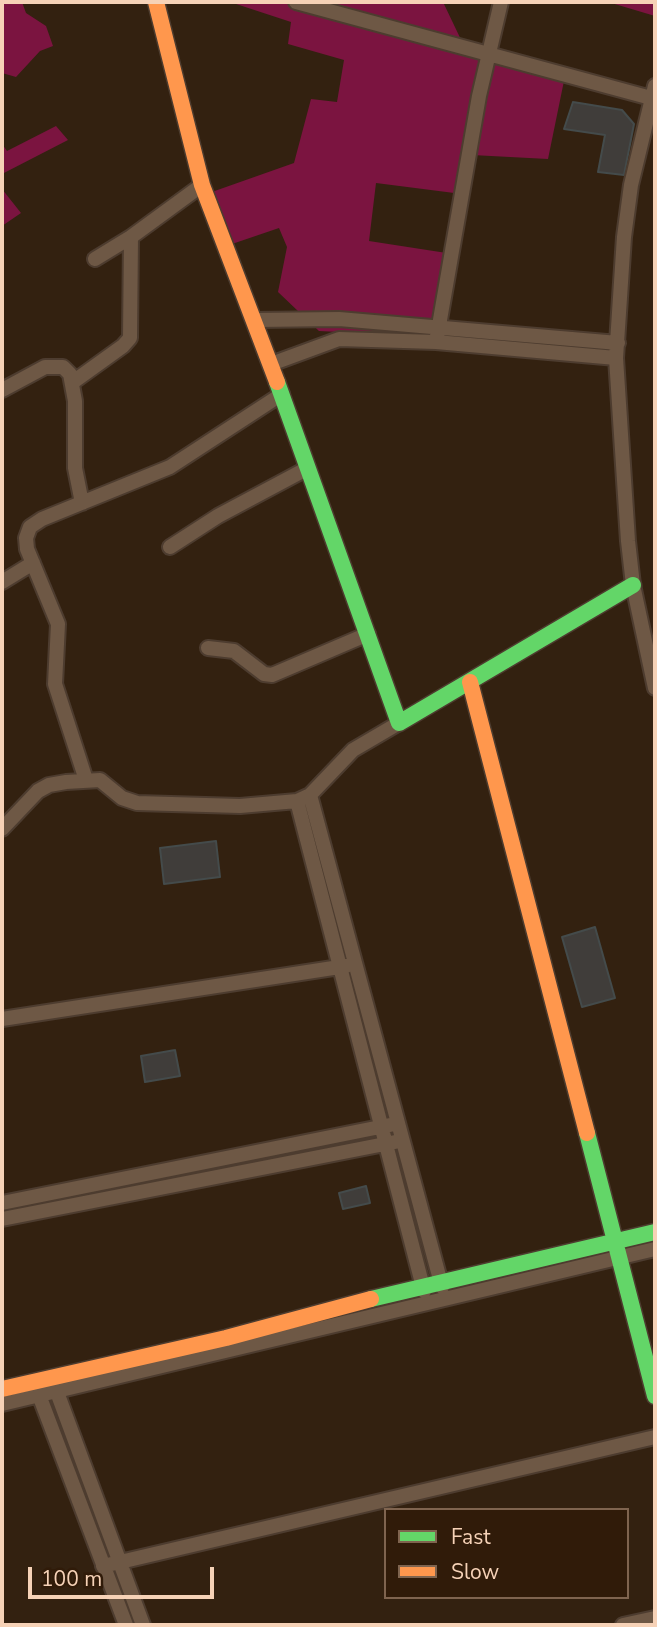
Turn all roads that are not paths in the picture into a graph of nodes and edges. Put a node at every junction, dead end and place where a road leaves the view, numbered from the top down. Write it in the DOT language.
graph roads {
  1 [pos="156,2"];
  2 [pos="296,2"];
  3 [pos="501,2"];
  4 [pos="488,54"];
  5 [pos="653,92"];
  6 [pos="202,185"];
  7 [pos="131,237"];
  8 [pos="96,259"];
  9 [pos="255,320"];
  10 [pos="437,335"];
  11 [pos="617,350"];
  12 [pos="271,364"];
  13 [pos="73,382"];
  14 [pos="2,390"];
  15 [pos="282,394"];
  16 [pos="308,468"];
  17 [pos="82,503"];
  18 [pos="170,547"];
  19 [pos="33,563"];
  20 [pos="2,582"];
  21 [pos="633,585"];
  22 [pos="368,634"];
  23 [pos="208,648"];
  24 [pos="470,682"];
  25 [pos="655,688"];
  26 [pos="399,723"];
  27 [pos="86,780"];
  28 [pos="303,798"];
  29 [pos="2,829"];
  30 [pos="355,964"];
  31 [pos="339,967"];
  32 [pos="2,1019"];
  33 [pos="398,1123"];
  34 [pos="383,1127"];
  35 [pos="403,1140"];
  36 [pos="387,1144"];
  37 [pos="2,1203"];
  38 [pos="2,1219"];
  39 [pos="655,1232"];
  40 [pos="615,1241"];
  41 [pos="655,1249"];
  42 [pos="621,1257"];
  43 [pos="441,1281"];
  44 [pos="423,1285"];
  45 [pos="445,1298"];
  46 [pos="426,1303"];
  47 [pos="54,1385"];
  48 [pos="2,1389"];
  49 [pos="37,1389"];
  50 [pos="655,1396"];
  51 [pos="2,1404"];
  52 [pos="655,1437"];
  53 [pos="119,1562"];
  54 [pos="103,1566"];
  55 [pos="655,1618"];
  56 [pos="126,1625"];
  57 [pos="143,1625"];
  58 [pos="623,1625"];
  1 -- 6 [label="street"];
  2 -- 4 [label="street"];
  3 -- 4 [label="street"];
  4 -- 5 [label="street"];
  4 -- 10 [label="street"];
  5 -- 11 [label="street"];
  6 -- 7 [label="street"];
  6 -- 9 [label="street"];
  7 -- 8 [label="street"];
  7 -- 13 [label="street"];
  9 -- 10 [label="street"];
  9 -- 12 [label="street"];
  10 -- 11 [label="street"];
  10 -- 12 [label="street"];
  11 -- 21 [label="street"];
  12 -- 15 [label="street"];
  13 -- 14 [label="street"];
  13 -- 17 [label="street"];
  15 -- 16 [label="street"];
  15 -- 17 [label="street"];
  16 -- 18 [label="street"];
  16 -- 22 [label="street"];
  17 -- 19 [label="street"];
  19 -- 20 [label="street"];
  19 -- 27 [label="street"];
  21 -- 24 [label="street"];
  21 -- 25 [label="street"];
  22 -- 23 [label="street"];
  22 -- 26 [label="street"];
  24 -- 26 [label="street"];
  24 -- 40 [label="street"];
  26 -- 28 [label="street"];
  27 -- 28 [label="street"];
  27 -- 29 [label="street"];
  28 -- 30 [label="street"];
  28 -- 31 [label="street"];
  30 -- 31 [label="street"];
  30 -- 33 [label="street"];
  31 -- 32 [label="street"];
  31 -- 34 [label="street"];
  33 -- 34 [label="street"];
  33 -- 35 [label="street"];
  34 -- 36 [label="street"];
  34 -- 37 [label="street"];
  35 -- 36 [label="street"];
  35 -- 43 [label="street"];
  36 -- 38 [label="street"];
  36 -- 44 [label="street"];
  39 -- 40 [label="street"];
  40 -- 42 [label="street"];
  40 -- 43 [label="street"];
  41 -- 42 [label="street"];
  42 -- 45 [label="street"];
  42 -- 50 [label="street"];
  43 -- 44 [label="street"];
  43 -- 45 [label="street"];
  44 -- 46 [label="street"];
  44 -- 47 [label="street"];
  45 -- 46 [label="street"];
  46 -- 47 [label="street"];
  47 -- 49 [label="street"];
  47 -- 53 [label="street"];
  48 -- 49 [label="street"];
  49 -- 51 [label="street"];
  49 -- 54 [label="street"];
  52 -- 53 [label="street"];
  53 -- 54 [label="street"];
  53 -- 57 [label="street"];
  54 -- 56 [label="street"];
  55 -- 58 [label="street"];
}
